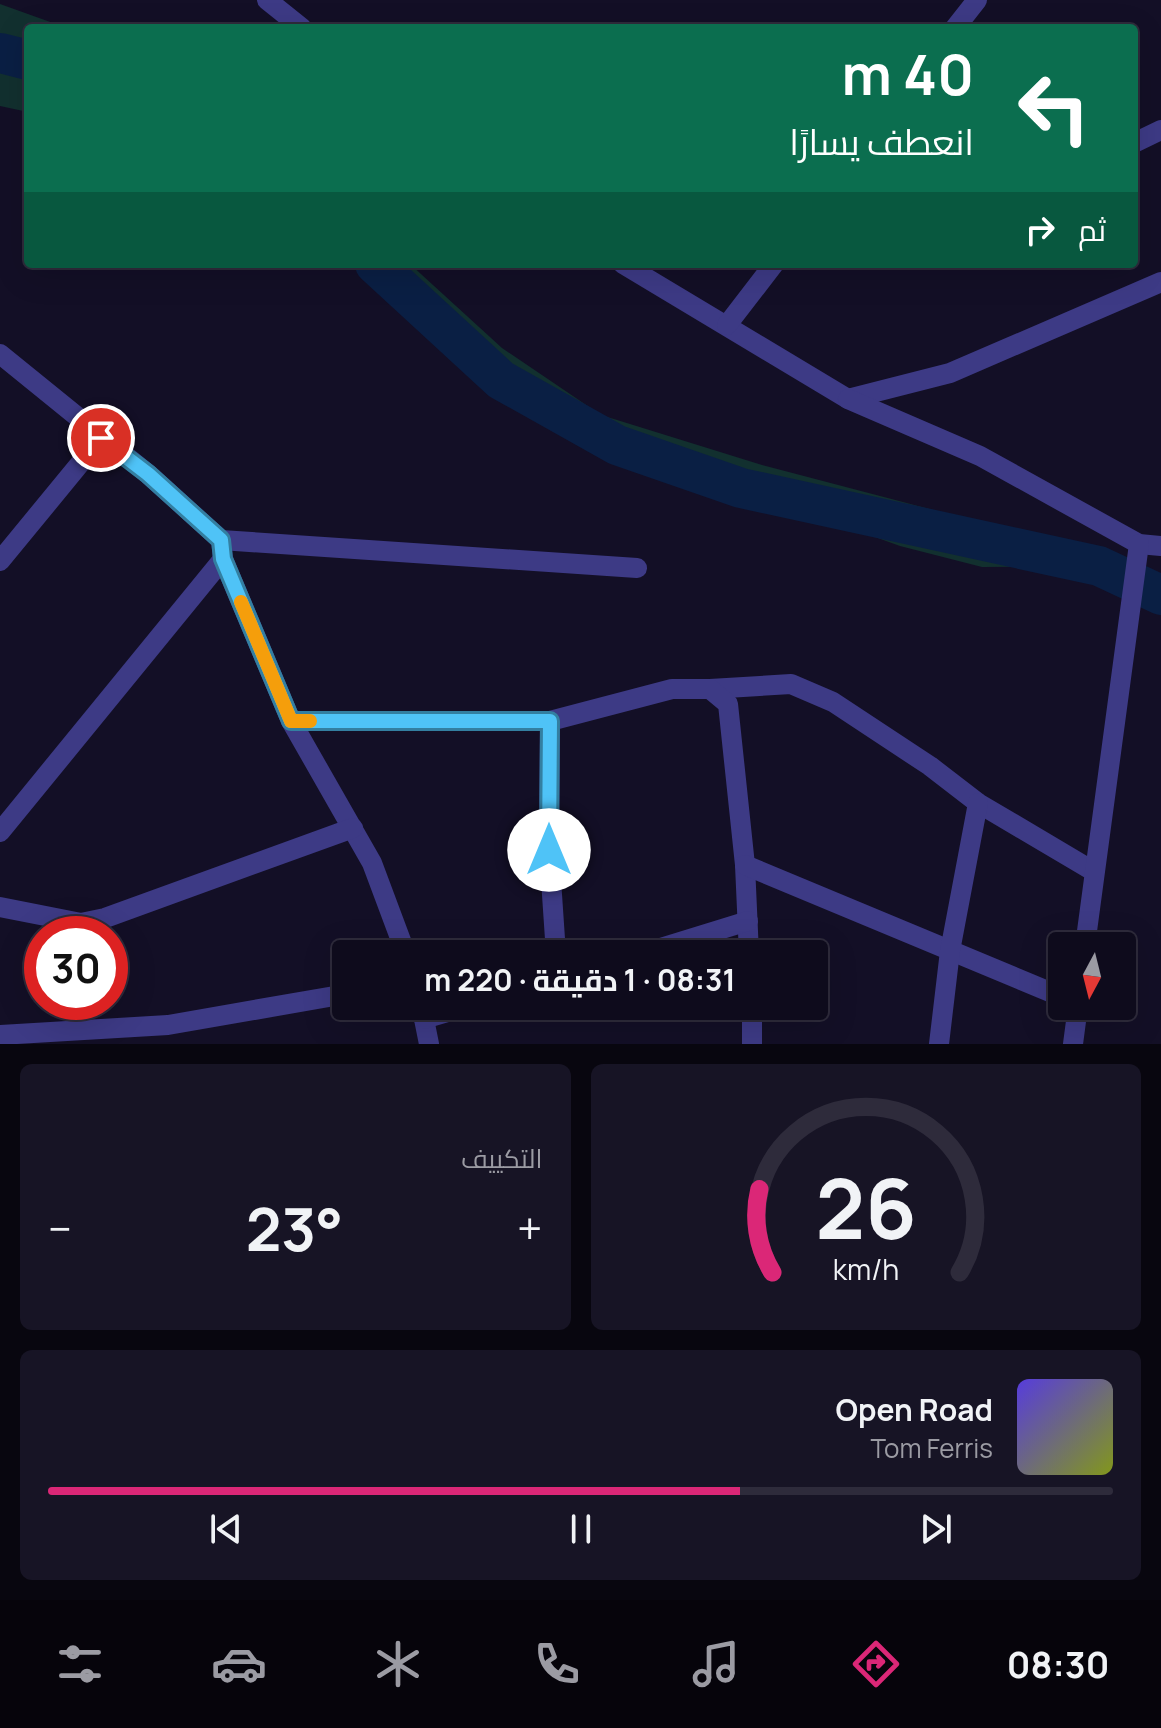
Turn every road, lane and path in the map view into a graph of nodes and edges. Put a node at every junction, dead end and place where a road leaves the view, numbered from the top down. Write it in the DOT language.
graph roads {
  1 [pos="267,0"];
  2 [pos="977,0"];
  3 [pos="297,24"];
  4 [pos="958,24"];
  5 [pos="1161,130"];
  6 [pos="1138,141"];
  7 [pos="629,268"];
  8 [pos="771,268"];
  9 [pos="1161,282"];
  10 [pos="727,325"];
  11 [pos="0,354"];
  12 [pos="848,399"];
  13 [pos="101,438"];
  14 [pos="1139,544"];
  15 [pos="1161,546"];
  16 [pos="222,550"];
  17 [pos="0,561"];
  18 [pos="637,568"];
  19 [pos="710,689"];
  20 [pos="291,721"];
  21 [pos="550,721"];
  22 [pos="978,803"];
  23 [pos="353,828"];
  24 [pos="0,832"];
  25 [pos="745,865"];
  26 [pos="1093,871"];
  27 [pos="0,907"];
  28 [pos="748,921"];
  29 [pos="1086,932"];
  30 [pos="401,940"];
  31 [pos="555,940"];
  32 [pos="686,940"];
  33 [pos="749,940"];
  34 [pos="950,951"];
  35 [pos="1048,991"];
  36 [pos="332,996"];
  37 [pos="424,1020"];
  38 [pos="752,1020"];
  39 [pos="1076,1020"];
  40 [pos="0,1035"];
  41 [pos="429,1044"];
  42 [pos="752,1044"];
  43 [pos="939,1044"];
  44 [pos="1073,1044"];
  1 -- 3 [label="street"];
  2 -- 4 [label="street"];
  5 -- 6 [label="street"];
  7 -- 10 [label="street"];
  8 -- 10 [label="street"];
  9 -- 12 [label="street"];
  10 -- 12 [label="street"];
  11 -- 13 [label="street"];
  12 -- 14 [label="street"];
  13 -- 16 [label="street"];
  13 -- 17 [label="street"];
  14 -- 15 [label="street"];
  14 -- 26 [label="street"];
  16 -- 18 [label="street"];
  16 -- 20 [label="street"];
  16 -- 24 [label="street"];
  19 -- 21 [label="street"];
  19 -- 22 [label="street"];
  19 -- 25 [label="street"];
  20 -- 21 [label="street"];
  20 -- 23 [label="street"];
  21 -- 31 [label="street"];
  22 -- 26 [label="street"];
  22 -- 34 [label="street"];
  23 -- 27 [label="street"];
  23 -- 30 [label="street"];
  25 -- 28 [label="street"];
  25 -- 34 [label="street"];
  26 -- 29 [label="street"];
  28 -- 32 [label="street"];
  28 -- 33 [label="street"];
  34 -- 35 [label="street"];
  34 -- 43 [label="street"];
  36 -- 40 [label="street"];
  37 -- 41 [label="street"];
  38 -- 42 [label="street"];
  39 -- 44 [label="street"];
}
